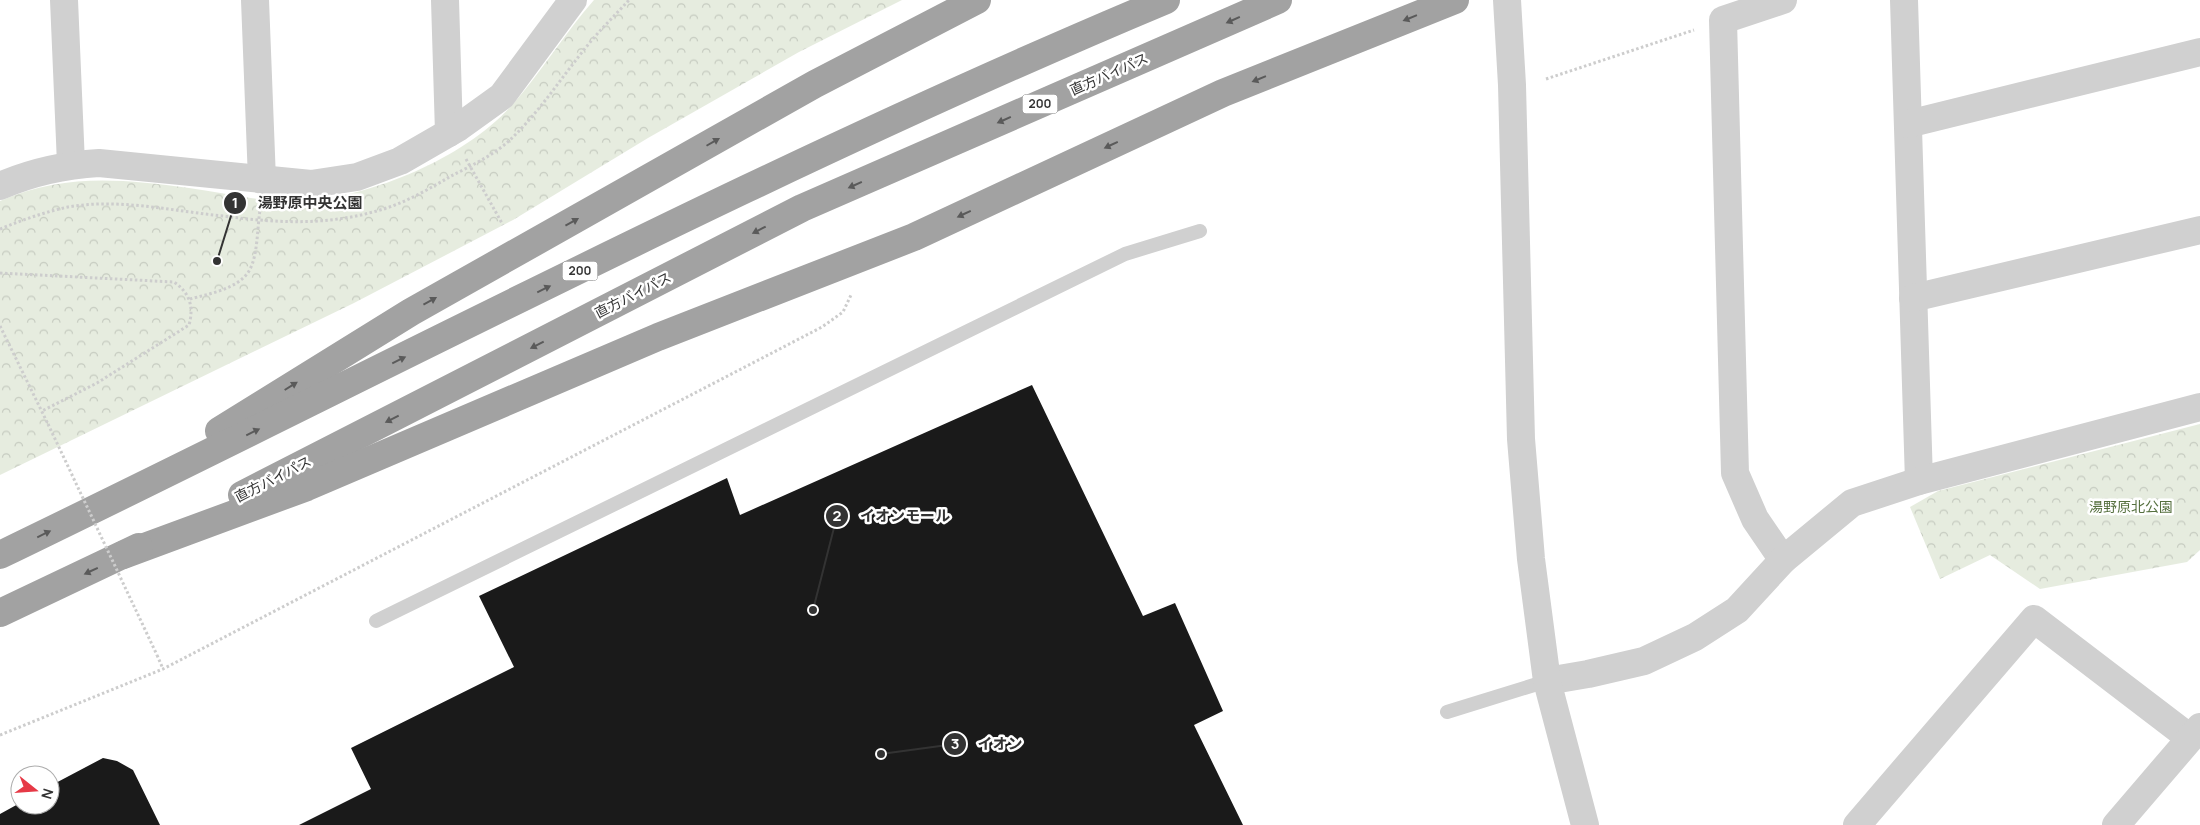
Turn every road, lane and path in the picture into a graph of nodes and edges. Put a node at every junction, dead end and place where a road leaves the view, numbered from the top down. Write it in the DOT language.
graph roads {
  1 [pos="64,0"];
  2 [pos="255,0"];
  3 [pos="445,0"];
  4 [pos="573,0"];
  5 [pos="977,0"];
  6 [pos="1166,0"];
  7 [pos="1278,0"];
  8 [pos="1455,0"];
  9 [pos="1508,0"];
  10 [pos="1783,0"];
  11 [pos="1904,0"];
  12 [pos="1723,20"];
  13 [pos="2200,52"];
  14 [pos="1546,79"];
  15 [pos="1908,124"];
  16 [pos="449,133"];
  17 [pos="71,164"];
  18 [pos="262,180"];
  19 [pos="0,186"];
  20 [pos="2200,230"];
  21 [pos="1200,231"];
  22 [pos="507,232"];
  23 [pos="0,274"];
  24 [pos="852,292"];
  25 [pos="1913,298"];
  26 [pos="190,299"];
  27 [pos="0,326"];
  28 [pos="2200,407"];
  29 [pos="42,411"];
  30 [pos="1919,481"];
  31 [pos="86,514"];
  32 [pos="0,555"];
  33 [pos="123,556"];
  34 [pos="1782,560"];
  35 [pos="0,613"];
  36 [pos="376,621"];
  37 [pos="163,669"];
  38 [pos="1547,680"];
  39 [pos="1447,712"];
  40 [pos="2195,733"];
  41 [pos="0,735"];
  42 [pos="1585,825"];
  43 [pos="1857,825"];
  44 [pos="2116,825"];
  1 -- 17 [label="street"];
  2 -- 18 [label="street"];
  3 -- 16 [label="street"];
  4 -- 16 [label="street"];
  31 -- 5 [label="highway, one-way"];
  31 -- 6 [label="highway, 200, one-way"];
  7 -- 33 [label="highway, 直方バイパス / 200, one-way"];
  8 -- 33 [label="highway, one-way"];
  9 -- 38 [label="street"];
  10 -- 12 [label="street"];
  11 -- 15 [label="street"];
  12 -- 14 [label="path"];
  12 -- 34 [label="street"];
  13 -- 15 [label="street"];
  15 -- 25 [label="street"];
  16 -- 18 [label="street"];
  16 -- 22 [label="path"];
  17 -- 18 [label="street"];
  17 -- 19 [label="street"];
  18 -- 26 [label="path"];
  20 -- 25 [label="street"];
  21 -- 36 [label="lane"];
  23 -- 26 [label="path"];
  24 -- 37 [label="path"];
  25 -- 30 [label="street"];
  26 -- 29 [label="path"];
  27 -- 29 [label="path"];
  28 -- 30 [label="street"];
  29 -- 37 [label="path, bridge"];
  30 -- 34 [label="street"];
  32 -- 31 [label="highway, 200, one-way"];
  33 -- 35 [label="highway, 直方バイパス / 200, one-way"];
  34 -- 38 [label="street"];
  37 -- 41 [label="path"];
  38 -- 39 [label="lane"];
  38 -- 42 [label="street"];
  40 -- 43 [label="street"];
  40 -- 44 [label="street"];
}
